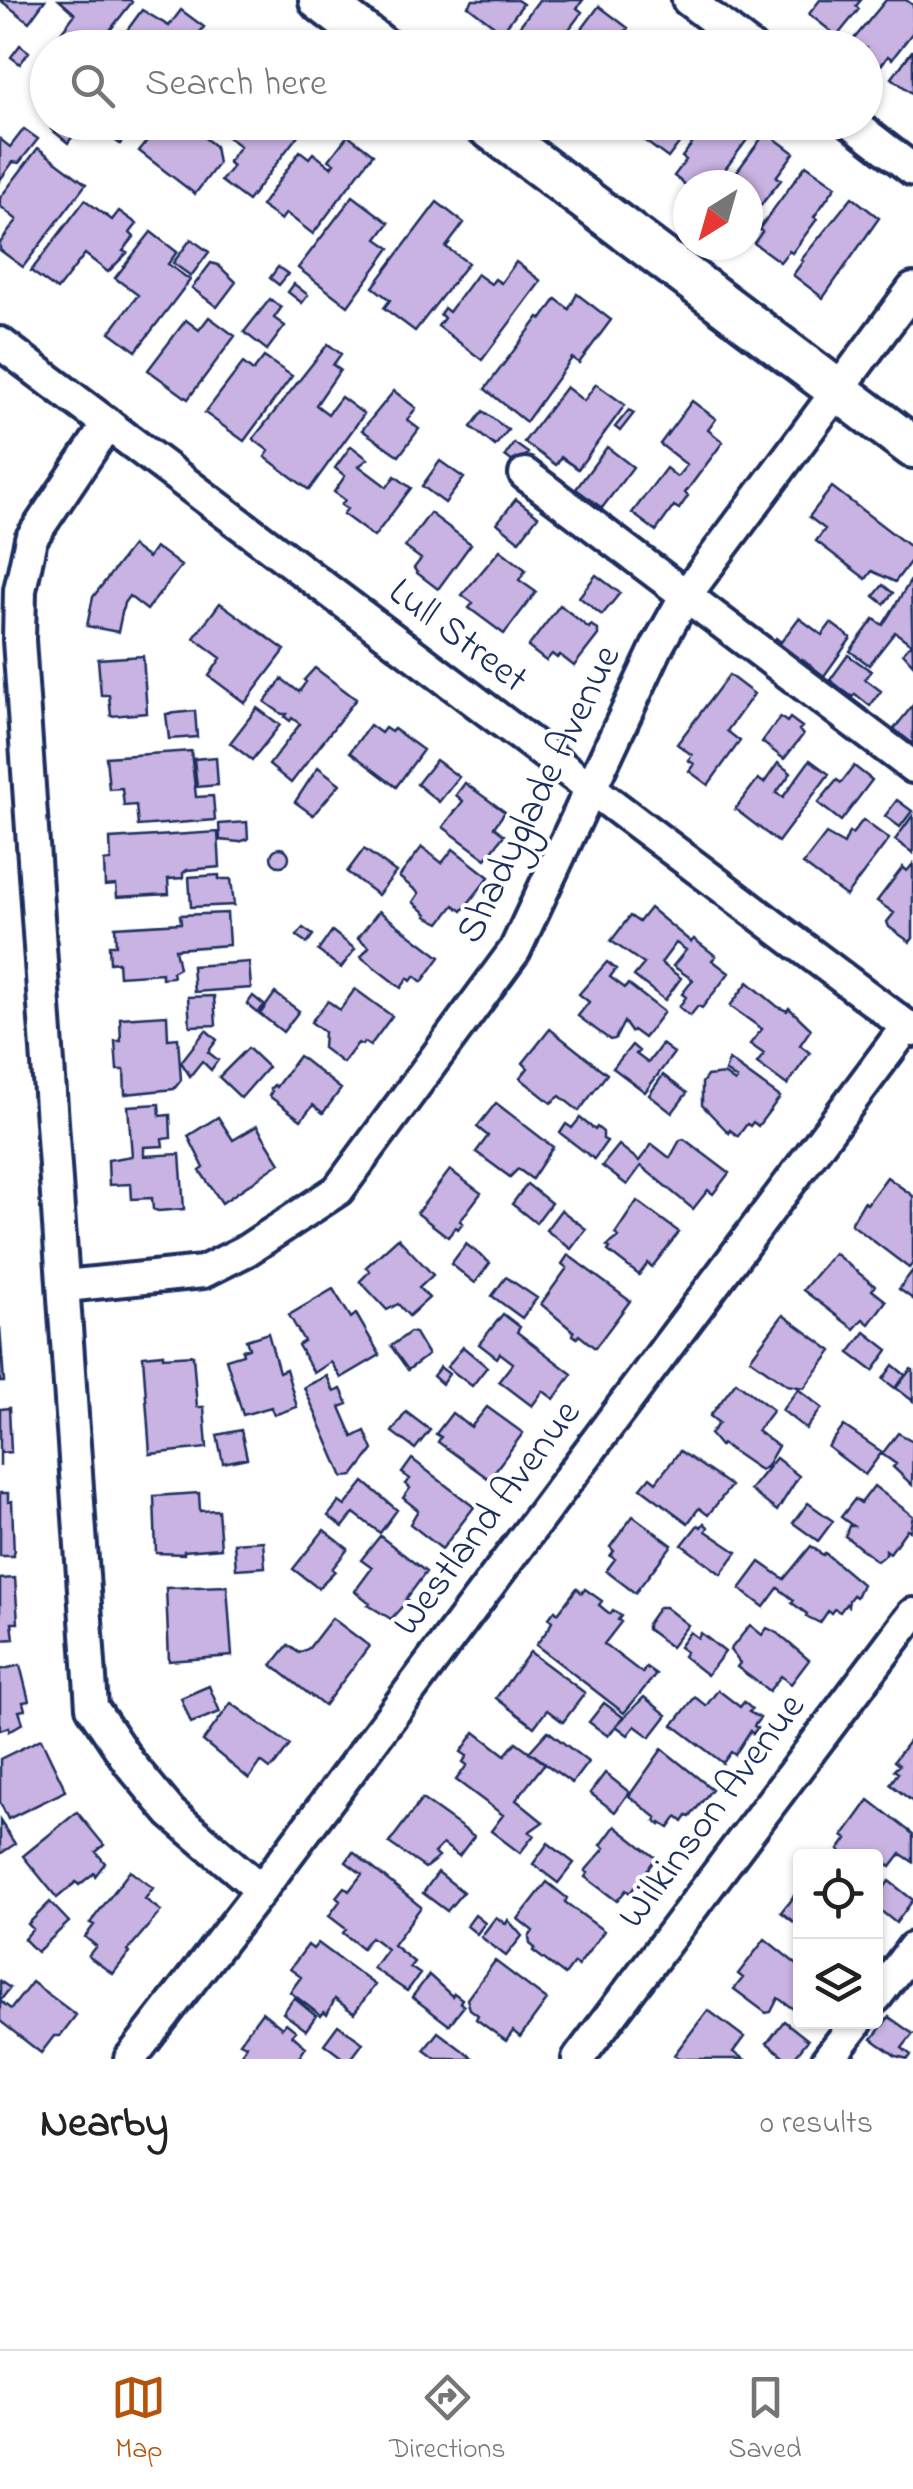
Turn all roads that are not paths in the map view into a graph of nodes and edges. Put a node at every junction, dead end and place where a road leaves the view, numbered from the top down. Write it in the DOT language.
graph roads {
  1 [pos="320,0"];
  2 [pos="688,0"];
  3 [pos="359,30"];
  4 [pos="727,30"];
  5 [pos="506,140"];
  6 [pos="874,140"];
  7 [pos="913,170"];
  8 [pos="913,289"];
  9 [pos="0,343"];
  10 [pos="838,391"];
  11 [pos="108,424"];
  12 [pos="913,448"];
  13 [pos="526,474"];
  14 [pos="686,595"];
  15 [pos="913,768"];
  16 [pos="591,788"];
  17 [pos="910,1028"];
  18 [pos="64,1286"];
  19 [pos="913,1614"];
  20 [pos="261,1890"];
  21 [pos="913,1948"];
  22 [pos="883,1989"];
  23 [pos="852,2029"];
  24 [pos="130,2059"];
  25 [pos="578,2059"];
  26 [pos="828,2059"];
  1 -- 3 [label="main road"];
  2 -- 4 [label="street"];
  5 -- 10 [label="main road"];
  6 -- 7 [label="street"];
  8 -- 10 [label="street, Shadyglade Avenue"];
  9 -- 11 [label="street, Lull Street"];
  10 -- 12 [label="main road"];
  10 -- 14 [label="street, Shadyglade Avenue"];
  11 -- 16 [label="street, Lull Street"];
  11 -- 18 [label="street"];
  13 -- 14 [label="street"];
  14 -- 15 [label="street"];
  14 -- 16 [label="street, Shadyglade Avenue"];
  16 -- 17 [label="street, Lull Street"];
  16 -- 18 [label="street, Shadyglade Avenue"];
  17 -- 20 [label="street, Westland Avenue"];
  18 -- 20 [label="street"];
  19 -- 25 [label="street, Wilkinson Avenue"];
  20 -- 24 [label="street, Westland Avenue"];
  21 -- 22 [label="street"];
  23 -- 26 [label="street"];
}
